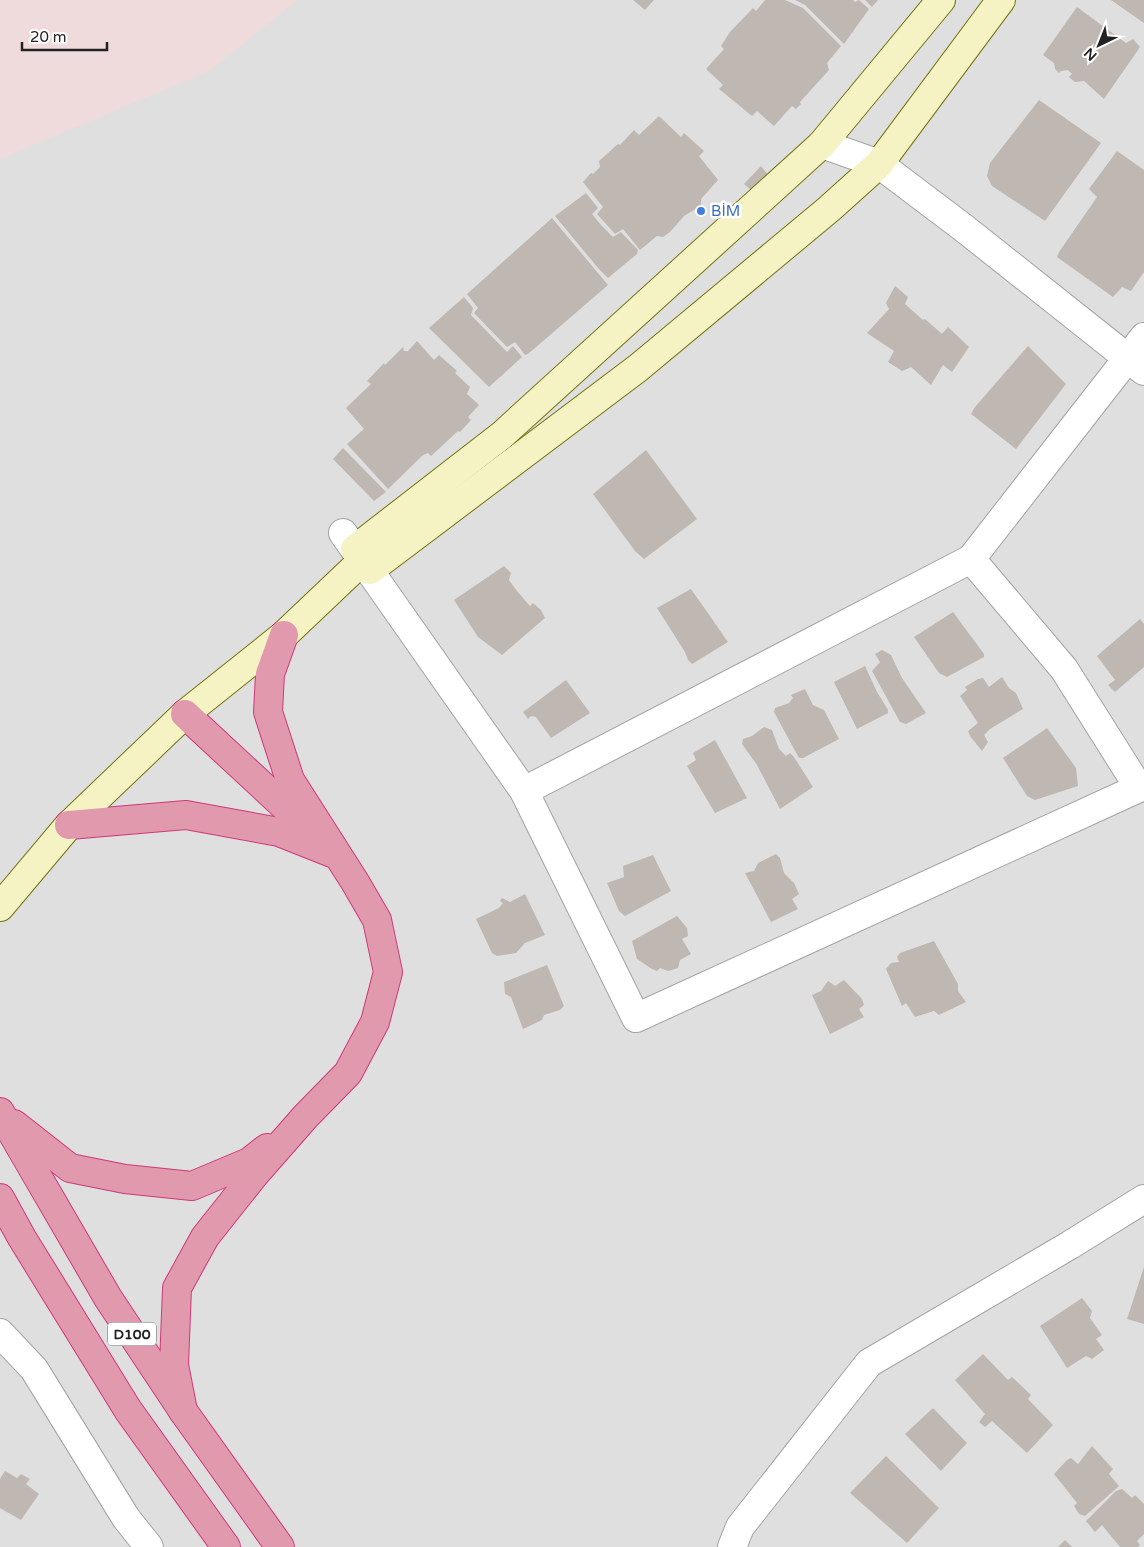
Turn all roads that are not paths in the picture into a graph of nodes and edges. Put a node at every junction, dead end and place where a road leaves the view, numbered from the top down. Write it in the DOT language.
graph roads {
  1 [pos="941,0"];
  2 [pos="1000,0"];
  3 [pos="822,144"];
  4 [pos="879,164"];
  5 [pos="1139,356"];
  6 [pos="358,553"];
  7 [pos="970,559"];
  8 [pos="284,635"];
  9 [pos="185,714"];
  10 [pos="524,791"];
  11 [pos="69,825"];
  12 [pos="337,854"];
  13 [pos="0,907"];
  14 [pos="1,1114"];
  15 [pos="305,1117"];
  16 [pos="0,1198"];
  17 [pos="1144,1199"];
  18 [pos="0,1333"];
  19 [pos="183,1412"];
  20 [pos="149,1547"];
  21 [pos="226,1547"];
  22 [pos="280,1547"];
  23 [pos="732,1547"];
  1 -- 3 [label="street"];
  2 -- 4 [label="street"];
  3 -- 4 [label="street"];
  3 -- 6 [label="street"];
  4 -- 5 [label="street"];
  4 -- 6 [label="street"];
  5 -- 7 [label="street"];
  6 -- 8 [label="street"];
  6 -- 10 [label="street"];
  7 -- 10 [label="street"];
  7 -- 10 [label="street"];
  8 -- 9 [label="street"];
  8 -- 12 [label="highway"];
  9 -- 11 [label="street"];
  9 -- 12 [label="highway"];
  11 -- 12 [label="highway"];
  11 -- 13 [label="street"];
  12 -- 15 [label="highway"];
  14 -- 15 [label="highway"];
  14 -- 19 [label="highway, D100"];
  15 -- 19 [label="highway"];
  16 -- 21 [label="highway, D100"];
  17 -- 23 [label="street"];
  18 -- 20 [label="street"];
  19 -- 22 [label="highway, D100"];
}
